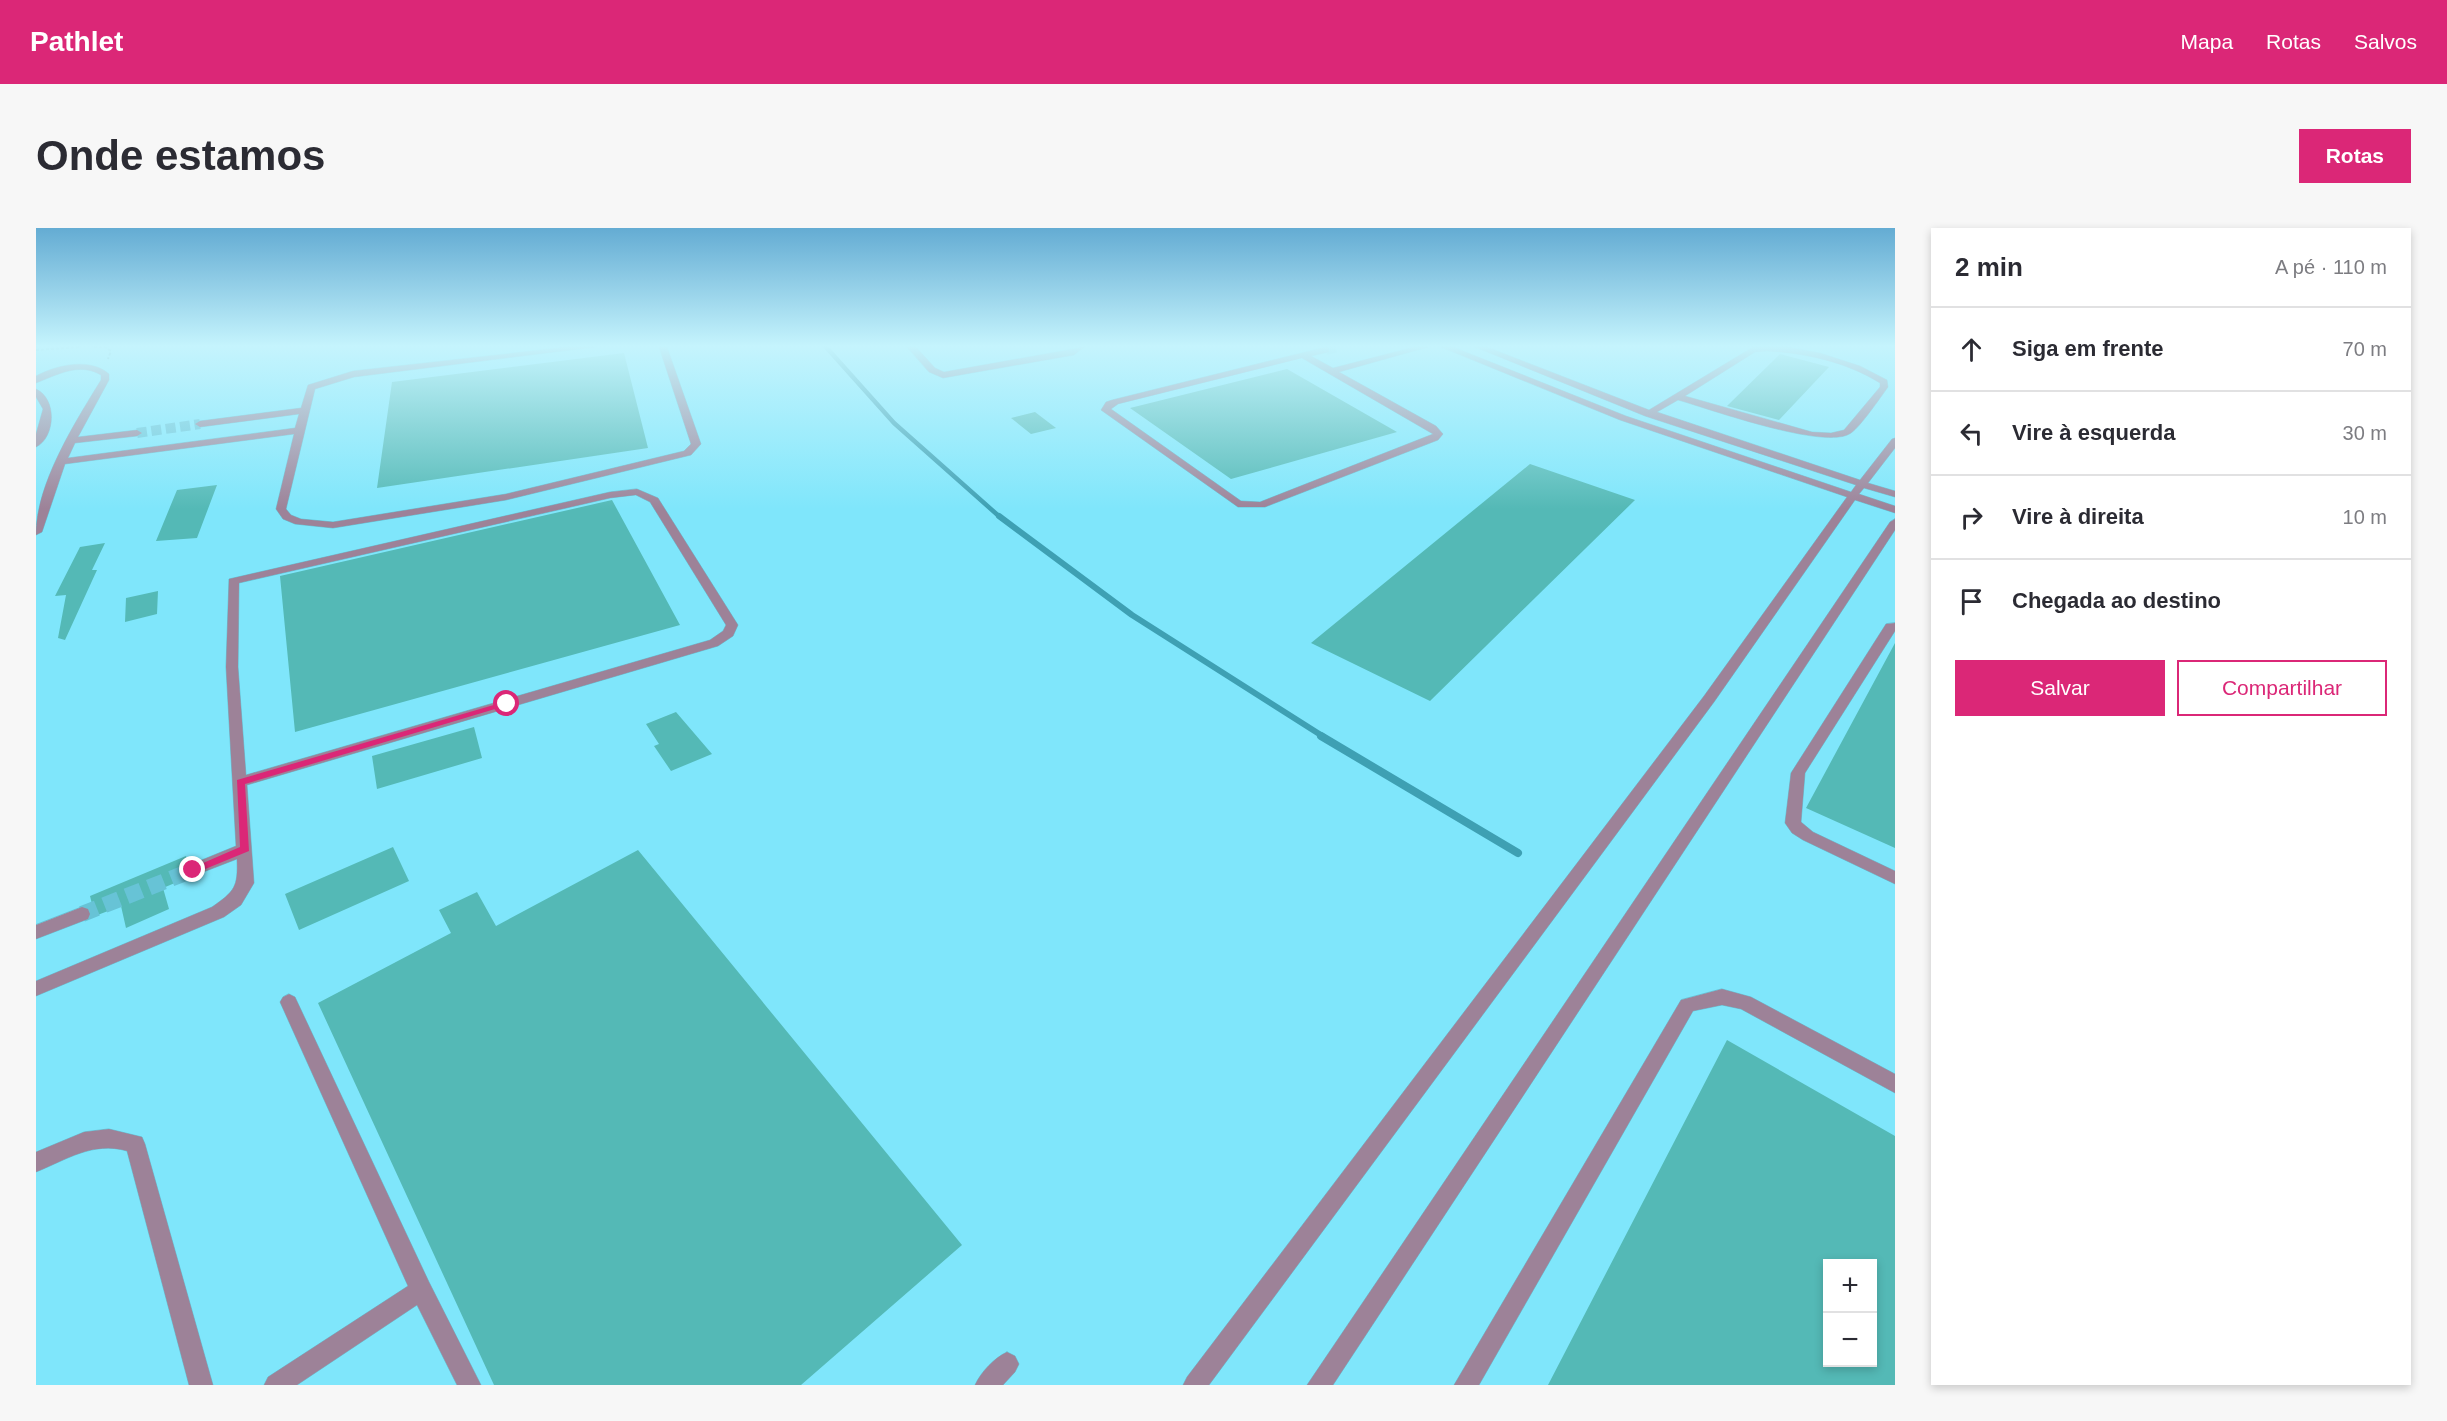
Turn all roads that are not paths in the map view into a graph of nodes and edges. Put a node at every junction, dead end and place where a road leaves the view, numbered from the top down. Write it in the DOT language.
graph roads {
  1 [pos="44,401"];
  2 [pos="94,401"];
  3 [pos="307,401"];
  4 [pos="681,401"];
  5 [pos="1119,401"];
  6 [pos="1385,401"];
  7 [pos="1580,401"];
  8 [pos="1615,401"];
  9 [pos="1668,401"];
  10 [pos="1693,401"];
  11 [pos="1872,401"];
  12 [pos="305,410"];
  13 [pos="1648,414"];
  14 [pos="200,424"];
  15 [pos="40,429"];
  16 [pos="300,430"];
  17 [pos="137,432"];
  18 [pos="70,441"];
  19 [pos="1895,441"];
  20 [pos="36,444"];
  21 [pos="60,462"];
  22 [pos="1857,490"];
  23 [pos="1895,494"];
  24 [pos="1895,510"];
  25 [pos="1895,522"];
  26 [pos="36,532"];
  27 [pos="1895,627"];
  28 [pos="240,782"];
  29 [pos="245,849"];
  30 [pos="193,870"];
  31 [pos="1895,878"];
  32 [pos="82,914"];
  33 [pos="36,932"];
  34 [pos="36,989"];
  35 [pos="289,1002"];
  36 [pos="1895,1084"];
  37 [pos="36,1162"];
  38 [pos="422,1290"];
  39 [pos="1007,1364"];
  40 [pos="201,1385"];
  41 [pos="276,1385"];
  42 [pos="469,1385"];
  43 [pos="987,1385"];
  44 [pos="1195,1385"];
  45 [pos="1319,1385"];
  46 [pos="1466,1385"];
  1 -- 15 [label="lane"];
  2 -- 18 [label="lane"];
  3 -- 12 [label="lane"];
  4 -- 16 [label="lane"];
  5 -- 6 [label="lane"];
  7 -- 22 [label="lane"];
  8 -- 13 [label="lane"];
  9 -- 13 [label="lane"];
  10 -- 11 [label="lane"];
  12 -- 14 [label="lane"];
  12 -- 16 [label="lane"];
  13 -- 22 [label="lane"];
  15 -- 20 [label="lane"];
  16 -- 21 [label="lane"];
  17 -- 18 [label="lane"];
  18 -- 21 [label="lane"];
  19 -- 22 [label="lane"];
  21 -- 26 [label="lane"];
  22 -- 23 [label="lane"];
  22 -- 24 [label="lane"];
  22 -- 44 [label="lane"];
  25 -- 45 [label="lane"];
  27 -- 31 [label="lane"];
  28 -- 28 [label="lane"];
  28 -- 29 [label="lane"];
  29 -- 30 [label="lane"];
  29 -- 34 [label="lane"];
  32 -- 33 [label="lane"];
  35 -- 38 [label="lane"];
  36 -- 46 [label="lane"];
  37 -- 40 [label="lane"];
  38 -- 41 [label="lane"];
  38 -- 42 [label="lane"];
  39 -- 43 [label="lane"];
}
